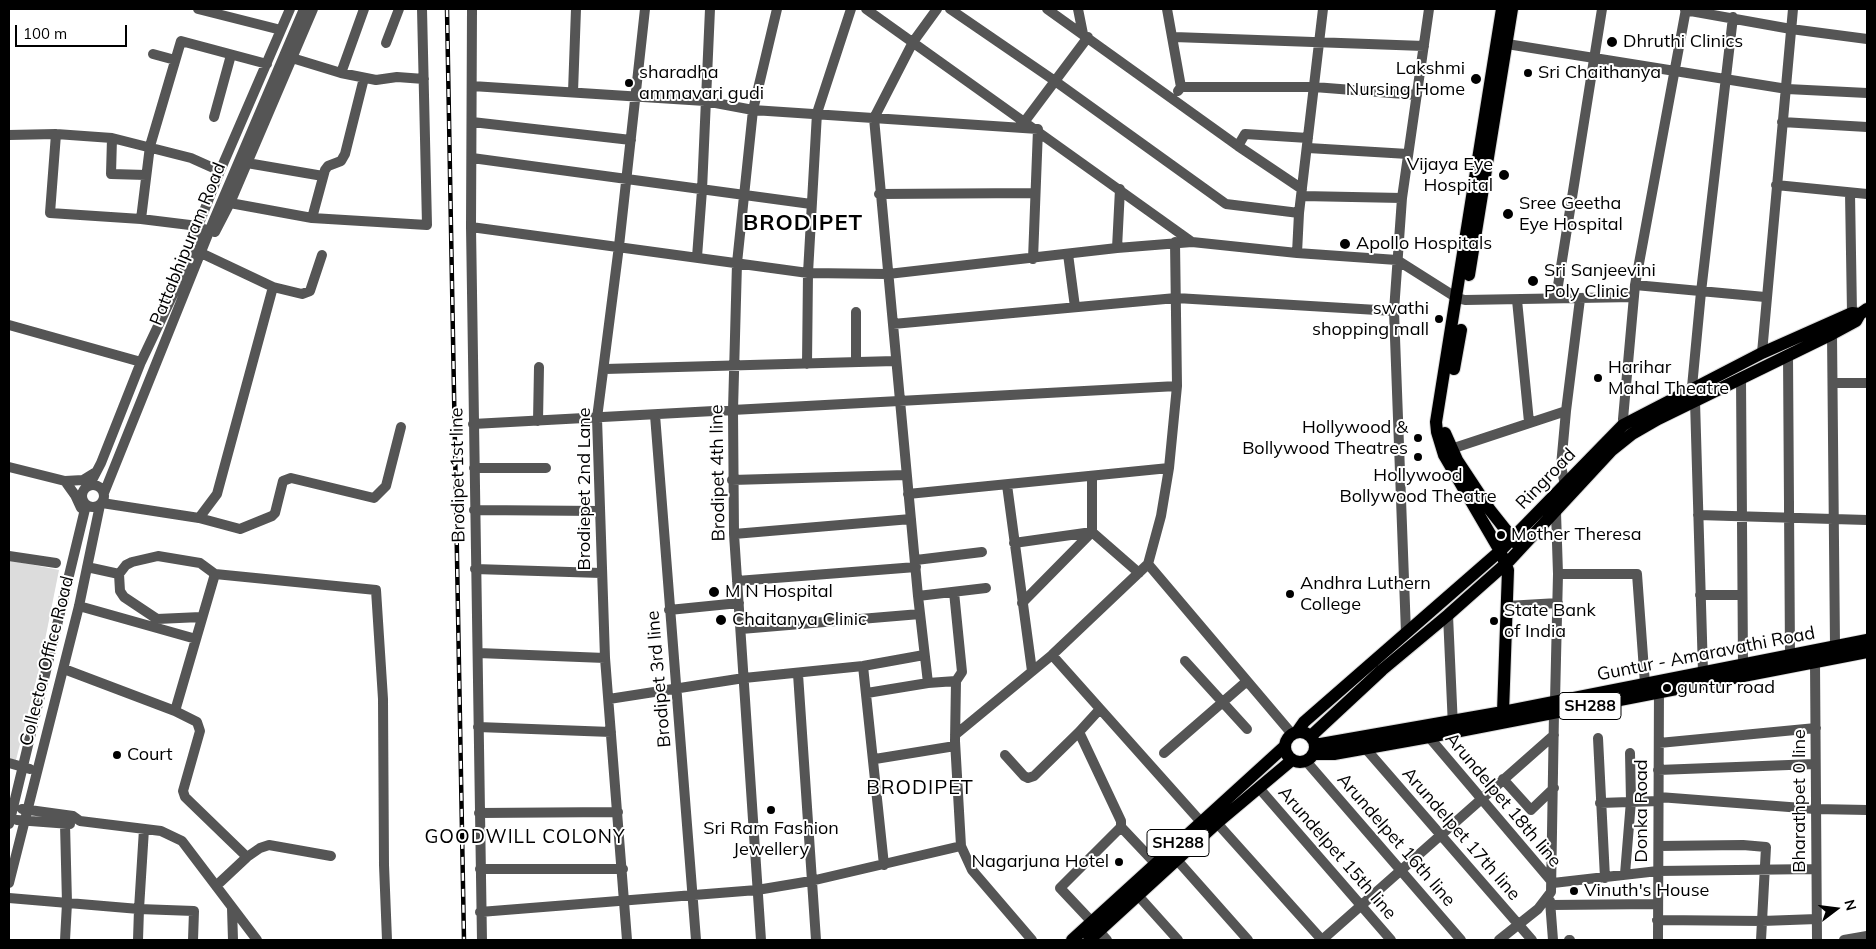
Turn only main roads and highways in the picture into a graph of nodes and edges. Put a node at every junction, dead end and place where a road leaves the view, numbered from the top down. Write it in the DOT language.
graph roads {
  1 [pos="1502,9"];
  2 [pos="1512,9"];
  3 [pos="1461,299"];
  4 [pos="1860,312"];
  5 [pos="1512,539"];
  6 [pos="1521,549"];
  7 [pos="1500,551"];
  8 [pos="1506,564"];
  9 [pos="1867,640"];
  10 [pos="1867,652"];
  11 [pos="1659,687"];
  12 [pos="1555,707"];
  13 [pos="1503,712"];
  14 [pos="1452,726"];
  15 [pos="1294,733"];
  16 [pos="1284,747"];
  17 [pos="1311,749"];
  18 [pos="1292,760"];
  19 [pos="1134,891"];
  20 [pos="1099,931"];
  21 [pos="1072,940"];
  22 [pos="1089,940"];
  1 -- 3 [label="main road"];
  2 -- 3 [label="main road"];
  3 -- 5 [label="main road"];
  3 -- 7 [label="main road"];
  4 -- 5 [label="main road, Ringroad"];
  4 -- 6 [label="main road, Ringroad"];
  5 -- 6 [label="main road"];
  5 -- 7 [label="main road, Ringroad"];
  6 -- 8 [label="main road, Ringroad"];
  7 -- 8 [label="main road"];
  7 -- 15 [label="main road, Ringroad"];
  8 -- 13 [label="main road"];
  8 -- 17 [label="main road, Ringroad"];
  9 -- 11 [label="main road, Guntur - Amaravathi Road / SH288"];
  10 -- 11 [label="main road, Guntur - Amaravathi Road / SH288"];
  11 -- 12 [label="main road, Guntur - Amaravathi Road / SH288"];
  11 -- 12 [label="main road, Guntur - Amaravathi Road / SH288"];
  12 -- 13 [label="main road, Guntur - Amaravathi Road / SH288"];
  12 -- 14 [label="main road, Guntur - Amaravathi Road / SH288"];
  13 -- 14 [label="main road, Guntur - Amaravathi Road / SH288"];
  14 -- 17 [label="main road, Guntur - Amaravathi Road / SH288"];
  14 -- 17 [label="main road, Guntur - Amaravathi Road / SH288"];
  15 -- 16 [label="main road, SH288"];
  15 -- 17 [label="main road, SH288"];
  16 -- 18 [label="main road"];
  16 -- 19 [label="main road, SH288"];
  17 -- 18 [label="main road, SH288"];
  18 -- 19 [label="main road, SH288"];
  19 -- 20 [label="main road, SH288"];
  20 -- 21 [label="main road, SH288"];
  20 -- 22 [label="main road, SH288"];
}
